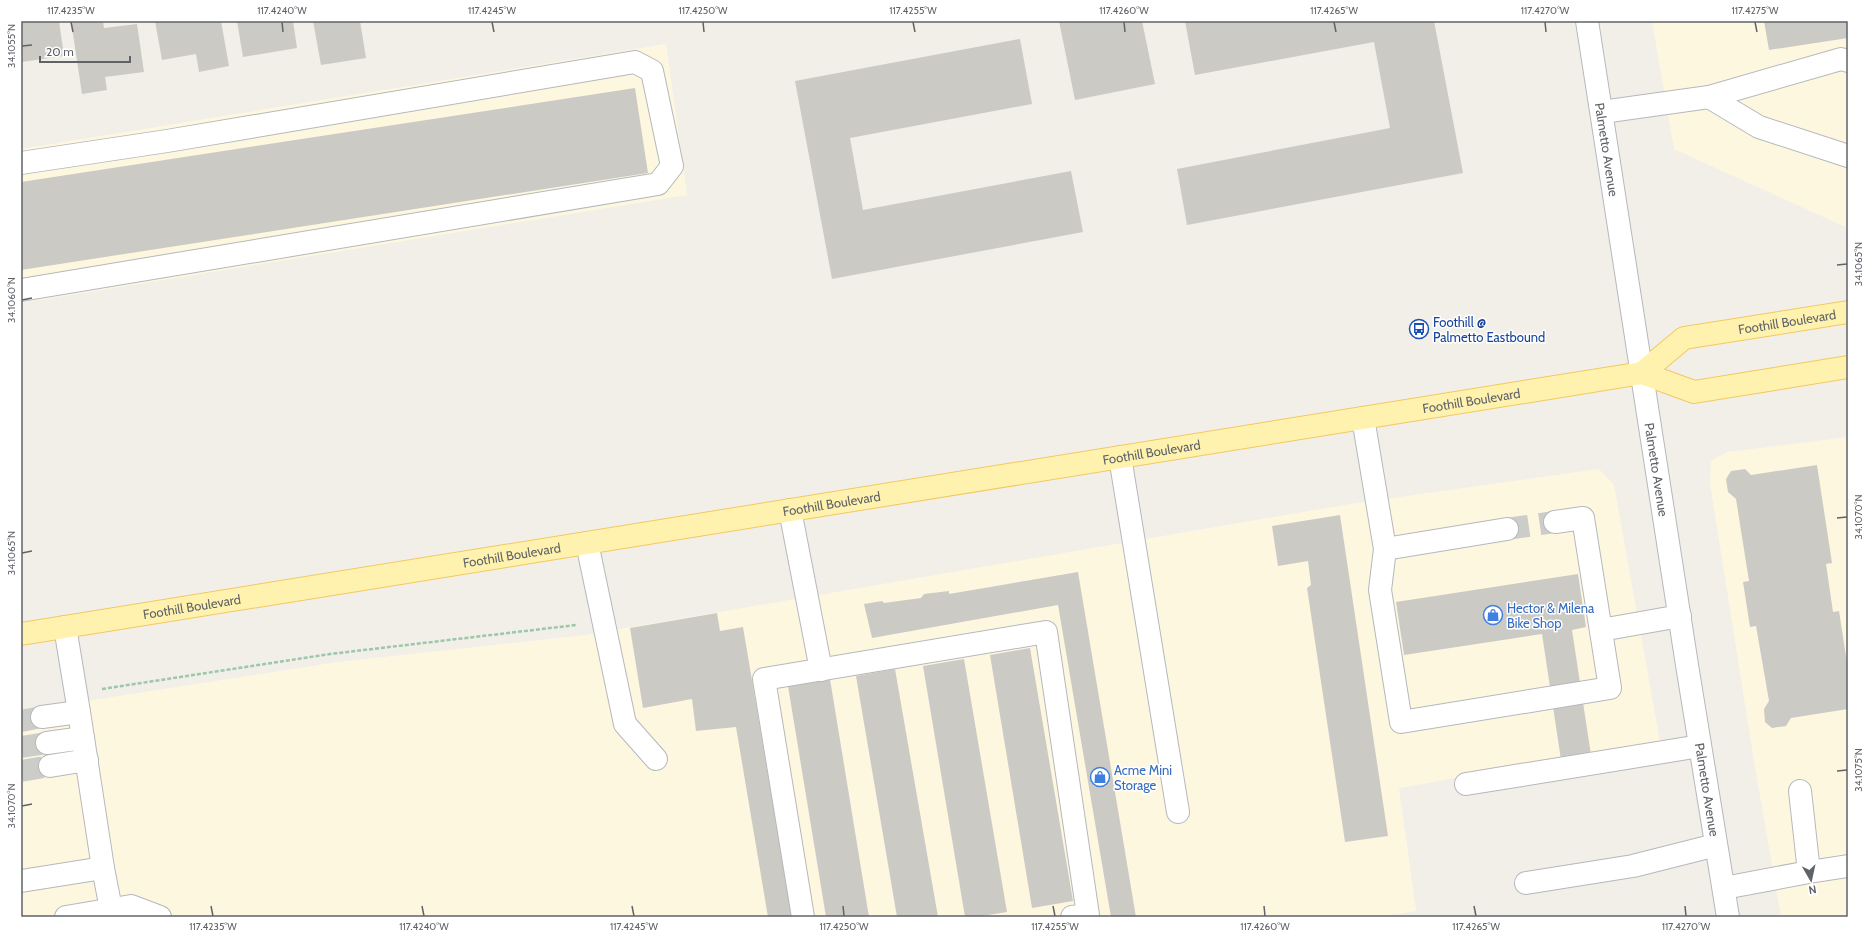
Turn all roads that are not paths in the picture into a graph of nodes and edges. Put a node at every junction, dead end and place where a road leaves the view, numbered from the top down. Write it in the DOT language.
graph roads {
  1 [pos="1587,21"];
  2 [pos="1848,61"];
  3 [pos="1709,97"];
  4 [pos="1602,112"];
  5 [pos="1848,156"];
  6 [pos="21,163"];
  7 [pos="21,290"];
  8 [pos="1848,312"];
  9 [pos="1848,367"];
  10 [pos="1642,373"];
  11 [pos="1363,418"];
  12 [pos="1120,457"];
  13 [pos="790,510"];
  14 [pos="1554,522"];
  15 [pos="1507,529"];
  16 [pos="587,543"];
  17 [pos="1385,549"];
  18 [pos="1680,616"];
  19 [pos="64,627"];
  20 [pos="1601,630"];
  21 [pos="21,634"];
  22 [pos="821,670"];
  23 [pos="77,703"];
  24 [pos="42,717"];
  25 [pos="83,738"];
  26 [pos="47,744"];
  27 [pos="1700,746"];
  28 [pos="656,759"];
  29 [pos="86,760"];
  30 [pos="50,766"];
  31 [pos="1466,784"];
  32 [pos="1800,791"];
  33 [pos="1178,812"];
  34 [pos="1716,845"];
  35 [pos="1848,866"];
  36 [pos="104,868"];
  37 [pos="1809,872"];
  38 [pos="21,881"];
  39 [pos="1526,883"];
  40 [pos="1724,888"];
  41 [pos="110,910"];
  42 [pos="66,917"];
  43 [pos="160,917"];
  44 [pos="804,917"];
  45 [pos="1072,917"];
  46 [pos="1728,917"];
  1 -- 4 [label="street, Palmetto Avenue"];
  2 -- 3 [label="street"];
  3 -- 4 [label="street"];
  3 -- 5 [label="street"];
  4 -- 10 [label="street, Palmetto Avenue"];
  6 -- 7 [label="street"];
  8 -- 10 [label="main road, Foothill Boulevard"];
  9 -- 10 [label="main road, Foothill Boulevard"];
  10 -- 11 [label="main road, Foothill Boulevard"];
  10 -- 18 [label="street, Palmetto Avenue"];
  11 -- 12 [label="main road, Foothill Boulevard"];
  11 -- 17 [label="street"];
  12 -- 13 [label="main road, Foothill Boulevard"];
  12 -- 33 [label="street"];
  13 -- 16 [label="main road, Foothill Boulevard"];
  13 -- 22 [label="street"];
  14 -- 20 [label="street"];
  15 -- 17 [label="street"];
  16 -- 19 [label="main road, Foothill Boulevard"];
  16 -- 28 [label="street"];
  17 -- 20 [label="street"];
  18 -- 20 [label="street"];
  18 -- 27 [label="street, Palmetto Avenue"];
  19 -- 21 [label="main road, Foothill Boulevard"];
  19 -- 23 [label="street"];
  22 -- 44 [label="street"];
  22 -- 45 [label="street"];
  23 -- 24 [label="street"];
  23 -- 25 [label="street"];
  25 -- 26 [label="street"];
  25 -- 29 [label="street"];
  27 -- 31 [label="street"];
  27 -- 34 [label="street, Palmetto Avenue"];
  29 -- 30 [label="street"];
  29 -- 36 [label="street"];
  32 -- 37 [label="street"];
  34 -- 39 [label="street"];
  34 -- 40 [label="street, Palmetto Avenue"];
  35 -- 37 [label="street"];
  36 -- 38 [label="street"];
  36 -- 41 [label="street"];
  37 -- 40 [label="street"];
  40 -- 46 [label="street, Palmetto Avenue"];
  41 -- 42 [label="street"];
  41 -- 43 [label="street"];
}
